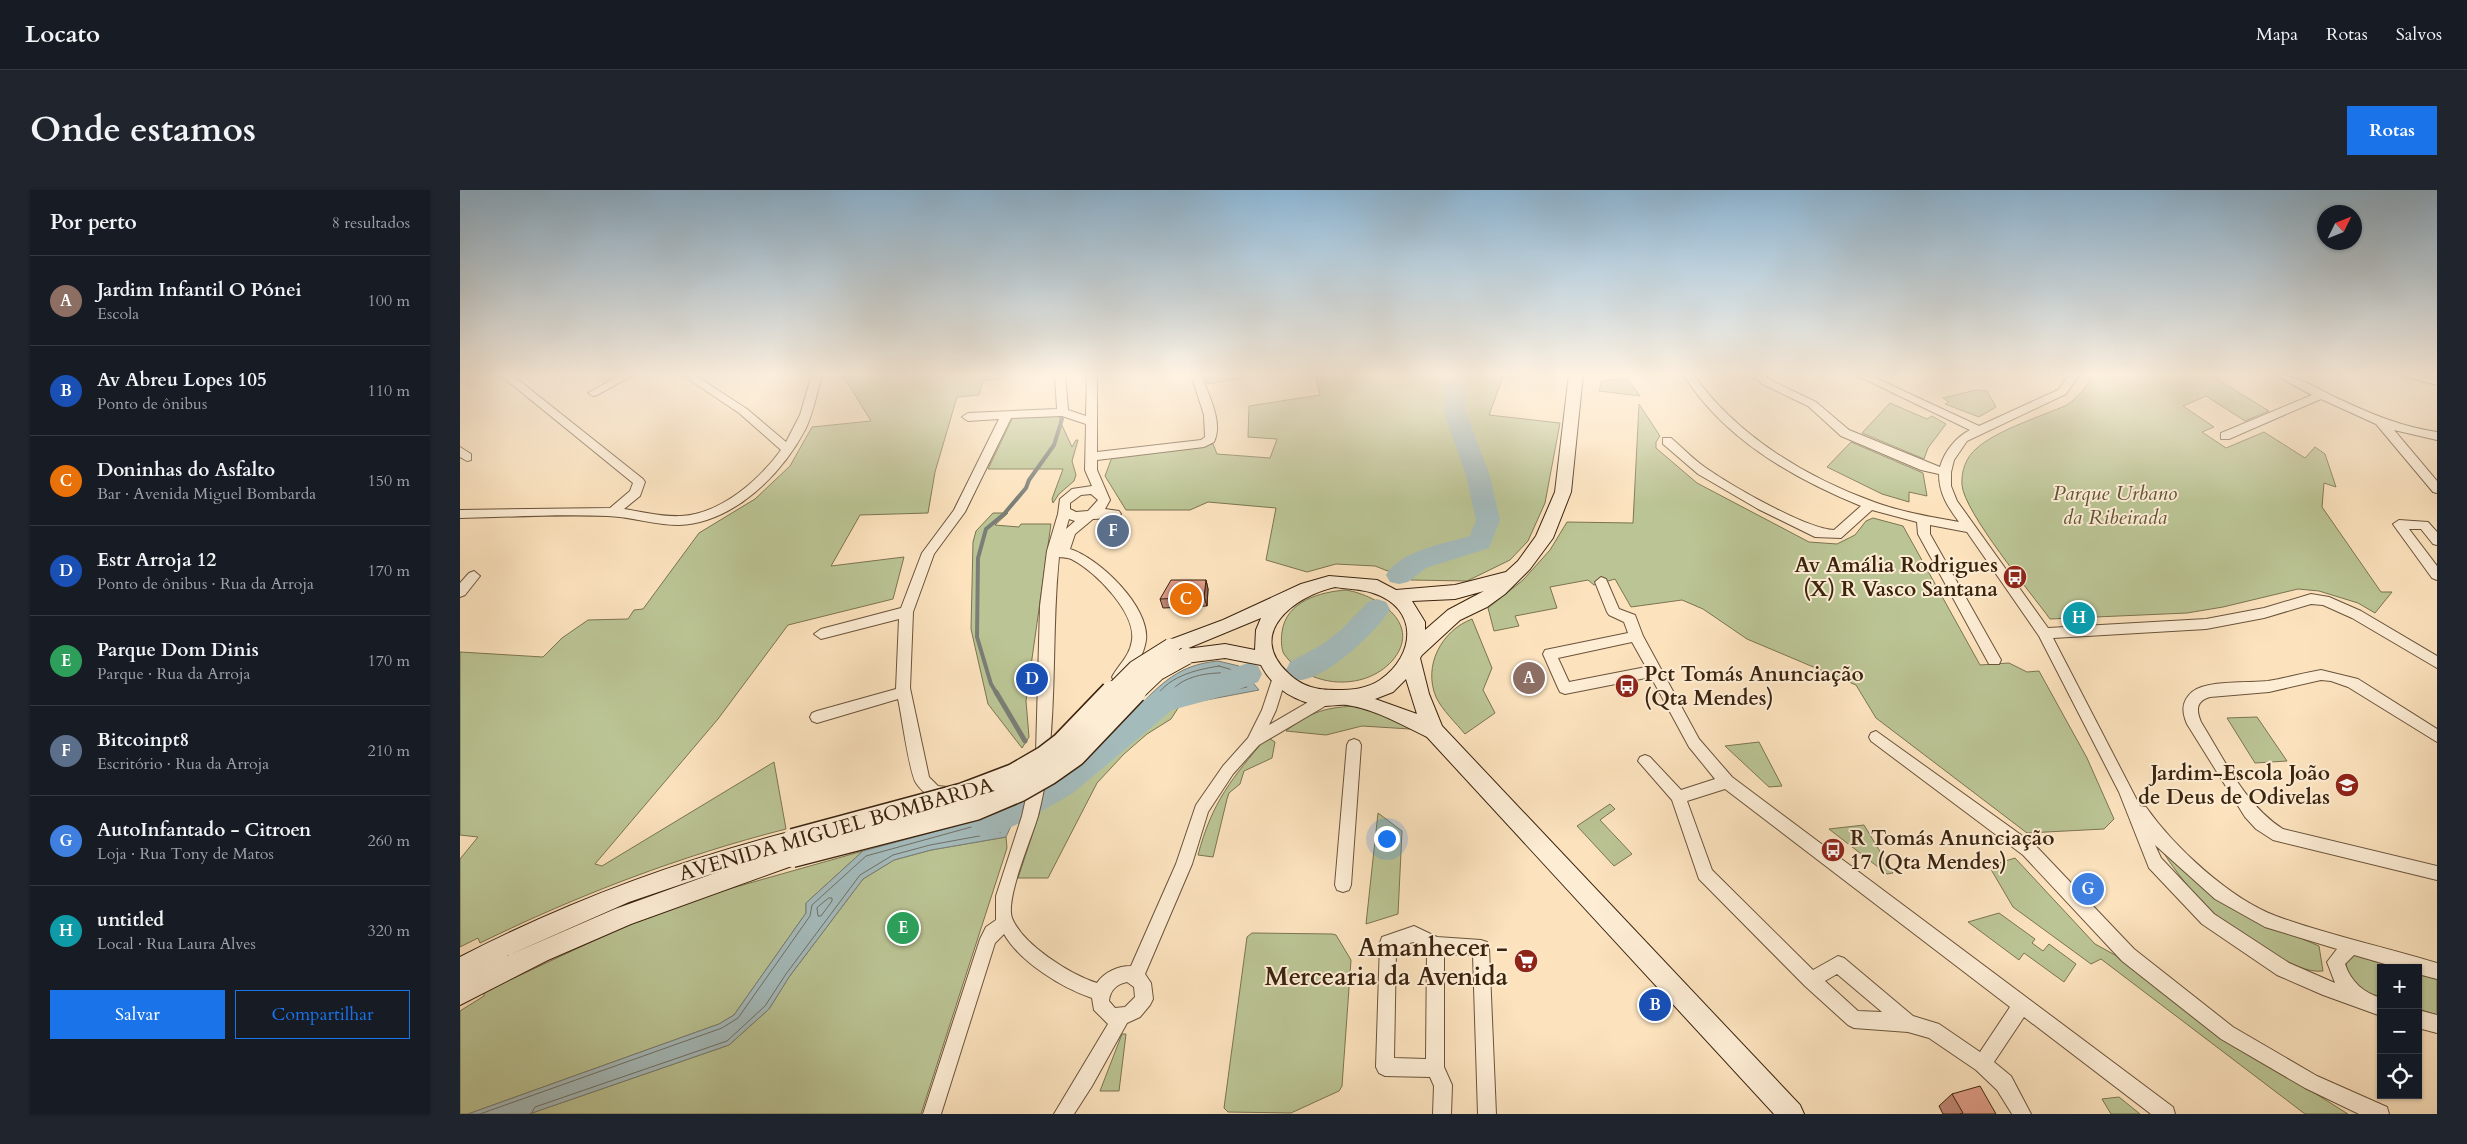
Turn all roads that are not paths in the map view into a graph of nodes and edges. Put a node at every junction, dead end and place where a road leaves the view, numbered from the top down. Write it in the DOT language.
graph roads {
  1 [pos="558,417"];
  2 [pos="750,417"];
  3 [pos="804,417"];
  4 [pos="1005,417"];
  5 [pos="1077,417"];
  6 [pos="1091,417"];
  7 [pos="1209,417"];
  8 [pos="1571,417"];
  9 [pos="1724,417"];
  10 [pos="1827,417"];
  11 [pos="1951,417"];
  12 [pos="2006,417"];
  13 [pos="2269,417"];
  14 [pos="2373,417"];
  15 [pos="2379,420"];
  16 [pos="1091,422"];
  17 [pos="1978,430"];
  18 [pos="2225,436"];
  19 [pos="2437,436"];
  20 [pos="1667,441"];
  21 [pos="788,450"];
  22 [pos="1091,457"];
  23 [pos="1091,470"];
  24 [pos="1945,472"];
  25 [pos="2432,477"];
  26 [pos="2437,489"];
  27 [pos="1070,495"];
  28 [pos="1103,498"];
  29 [pos="1870,505"];
  30 [pos="1064,510"];
  31 [pos="613,512"];
  32 [pos="460,514"];
  33 [pos="1092,514"];
  34 [pos="1924,520"];
  35 [pos="1970,528"];
  36 [pos="2437,541"];
  37 [pos="1062,551"];
  38 [pos="1052,574"];
  39 [pos="2437,575"];
  40 [pos="474,576"];
  41 [pos="1510,577"];
  42 [pos="1601,582"];
  43 [pos="460,592"];
  44 [pos="1292,596"];
  45 [pos="1397,596"];
  46 [pos="906,612"];
  47 [pos="2044,632"];
  48 [pos="821,634"];
  49 [pos="1631,637"];
  50 [pos="1414,655"];
  51 [pos="1265,659"];
  52 [pos="1994,660"];
  53 [pos="2437,662"];
  54 [pos="1654,671"];
  55 [pos="1279,678"];
  56 [pos="904,692"];
  57 [pos="1327,698"];
  58 [pos="1349,698"];
  59 [pos="817,717"];
  60 [pos="1434,731"];
  61 [pos="2437,736"];
  62 [pos="1876,737"];
  63 [pos="1253,742"];
  64 [pos="1354,745"];
  65 [pos="1043,757"];
  66 [pos="1645,761"];
  67 [pos="1727,782"];
  68 [pos="2126,791"];
  69 [pos="1678,797"];
  70 [pos="793,848"];
  71 [pos="2437,873"];
  72 [pos="1343,885"];
  73 [pos="1006,923"];
  74 [pos="1436,945"];
  75 [pos="2351,946"];
  76 [pos="460,969"];
  77 [pos="2437,971"];
  78 [pos="1135,976"];
  79 [pos="1811,980"];
  80 [pos="1101,992"];
  81 [pos="460,993"];
  82 [pos="2022,1005"];
  83 [pos="2375,1006"];
  84 [pos="1121,1017"];
  85 [pos="2422,1020"];
  86 [pos="1908,1023"];
  87 [pos="2437,1024"];
  88 [pos="1982,1064"];
  89 [pos="1435,1068"];
  90 [pos="932,1114"];
  91 [pos="1063,1114"];
  92 [pos="1442,1114"];
  93 [pos="1487,1114"];
  94 [pos="1791,1114"];
  95 [pos="2022,1114"];
  96 [pos="2166,1114"];
  97 [pos="2380,1114"];
  1 -- 31 [label="street"];
  2 -- 21 [label="street"];
  3 -- 21 [label="street"];
  4 -- 46 [label="street"];
  5 -- 16 [label="street"];
  6 -- 16 [label="street"];
  7 -- 22 [label="street"];
  8 -- 41 [label="main road"];
  9 -- 29 [label="street"];
  10 -- 24 [label="street"];
  11 -- 17 [label="street"];
  12 -- 17 [label="street"];
  13 -- 18 [label="street"];
  14 -- 15 [label="street"];
  15 -- 19 [label="street"];
  15 -- 25 [label="street"];
  16 -- 22 [label="street"];
  17 -- 24 [label="street"];
  20 -- 29 [label="street"];
  21 -- 31 [label="street"];
  22 -- 23 [label="street"];
  23 -- 27 [label="street"];
  23 -- 28 [label="street"];
  24 -- 35 [label="street"];
  25 -- 26 [label="street"];
  27 -- 28 [label="street"];
  27 -- 30 [label="street"];
  28 -- 33 [label="street"];
  28 -- 33 [label="street"];
  29 -- 34 [label="street"];
  30 -- 33 [label="street"];
  30 -- 38 [label="street"];
  31 -- 32 [label="street"];
  33 -- 37 [label="street"];
  34 -- 35 [label="street"];
  34 -- 52 [label="street"];
  35 -- 47 [label="street"];
  36 -- 39 [label="street"];
  37 -- 38 [label="street"];
  37 -- 65 [label="street"];
  38 -- 65 [label="street"];
  40 -- 43 [label="street"];
  41 -- 45 [label="main road"];
  41 -- 50 [label="main road"];
  42 -- 49 [label="street"];
  44 -- 45 [label="main road"];
  44 -- 51 [label="main road"];
  44 -- 70 [label="main road, AVENIDA MIGUEL BOMBARDA, bridge"];
  45 -- 50 [label="main road"];
  46 -- 48 [label="street"];
  46 -- 56 [label="street"];
  47 -- 53 [label="street"];
  47 -- 68 [label="street"];
  49 -- 54 [label="street"];
  49 -- 54 [label="street"];
  50 -- 58 [label="main road"];
  50 -- 60 [label="main road"];
  51 -- 55 [label="main road"];
  51 -- 70 [label="main road, AVENIDA MIGUEL BOMBARDA, bridge"];
  54 -- 67 [label="street"];
  55 -- 57 [label="main road"];
  55 -- 63 [label="street"];
  56 -- 59 [label="street"];
  56 -- 65 [label="street"];
  57 -- 58 [label="main road"];
  57 -- 63 [label="street"];
  58 -- 60 [label="main road"];
  60 -- 94 [label="main road"];
  61 -- 71 [label="street"];
  62 -- 97 [label="street"];
  63 -- 78 [label="street"];
  64 -- 72 [label="street"];
  65 -- 73 [label="street, bridge"];
  66 -- 69 [label="street"];
  67 -- 69 [label="street"];
  67 -- 82 [label="street"];
  68 -- 75 [label="street"];
  68 -- 83 [label="street"];
  69 -- 79 [label="street"];
  70 -- 76 [label="main road, AVENIDA MIGUEL BOMBARDA"];
  70 -- 81 [label="main road, AVENIDA MIGUEL BOMBARDA"];
  73 -- 80 [label="street"];
  73 -- 90 [label="street"];
  74 -- 89 [label="street"];
  74 -- 89 [label="street"];
  74 -- 93 [label="street"];
  75 -- 77 [label="street"];
  75 -- 83 [label="street"];
  78 -- 80 [label="street"];
  78 -- 84 [label="street"];
  79 -- 86 [label="street"];
  79 -- 86 [label="street"];
  80 -- 84 [label="street"];
  82 -- 88 [label="street"];
  82 -- 96 [label="street"];
  84 -- 91 [label="street"];
  85 -- 87 [label="street"];
  86 -- 88 [label="street"];
  88 -- 95 [label="street"];
  89 -- 92 [label="street"];
}
